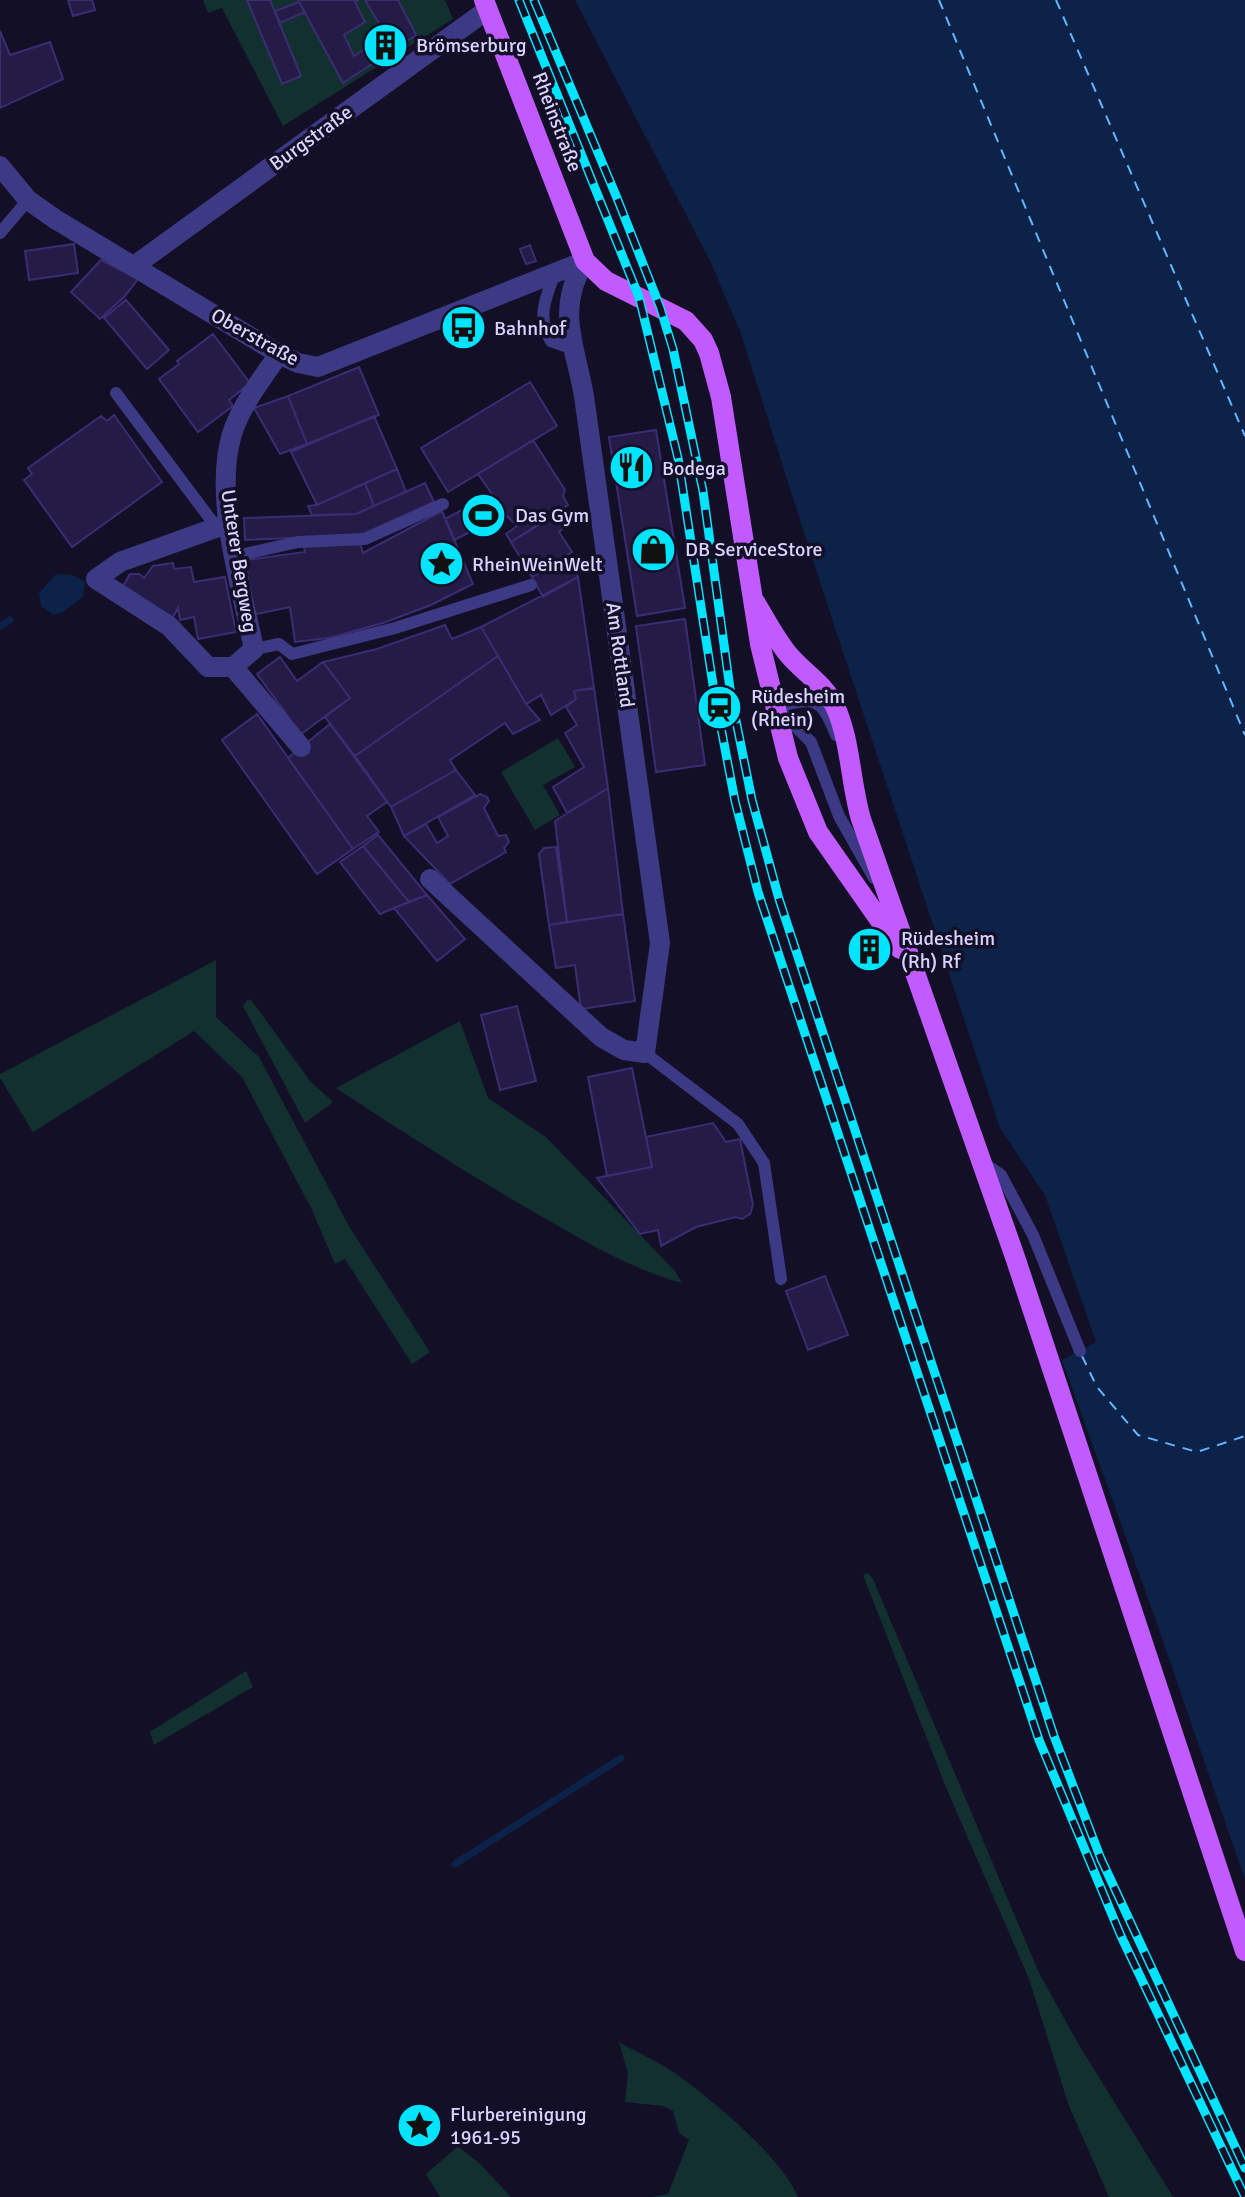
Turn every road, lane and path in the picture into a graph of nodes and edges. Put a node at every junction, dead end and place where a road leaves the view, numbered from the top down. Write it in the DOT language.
graph roads {
  1 [pos="486,5"];
  2 [pos="0,166"];
  3 [pos="28,200"];
  4 [pos="0,233"];
  5 [pos="585,261"];
  6 [pos="134,266"];
  7 [pos="555,273"];
  8 [pos="576,350"];
  9 [pos="279,354"];
  10 [pos="116,393"];
  11 [pos="443,504"];
  12 [pos="223,526"];
  13 [pos="236,556"];
  14 [pos="531,585"];
  15 [pos="755,602"];
  16 [pos="254,649"];
  17 [pos="233,667"];
  18 [pos="776,707"];
  19 [pos="301,747"];
  20 [pos="852,784"];
  21 [pos="430,879"];
  22 [pos="919,980"];
  23 [pos="645,1053"];
  24 [pos="982,1162"];
  25 [pos="781,1279"];
  26 [pos="1080,1351"];
  27 [pos="1245,1951"];
  1 -- 5 [label="main road, Rheinstraße"];
  1 -- 6 [label="street, Burgstraße"];
  2 -- 3 [label="street, Oberstraße"];
  3 -- 4 [label="lane"];
  3 -- 6 [label="street, Oberstraße"];
  5 -- 7 [label="street, Oberstraße"];
  5 -- 8 [label="street, Am Rottland"];
  5 -- 15 [label="main road"];
  6 -- 9 [label="street, Oberstraße"];
  7 -- 8 [label="lane"];
  7 -- 9 [label="street, Oberstraße"];
  8 -- 23 [label="street, Am Rottland"];
  9 -- 12 [label="street, Unterer Bergweg"];
  10 -- 12 [label="lane"];
  11 -- 13 [label="lane"];
  12 -- 13 [label="street, Unterer Bergweg"];
  12 -- 17 [label="street"];
  13 -- 16 [label="street, Unterer Bergweg"];
  14 -- 16 [label="lane"];
  15 -- 18 [label="main road"];
  15 -- 20 [label="main road"];
  16 -- 17 [label="street, Unterer Bergweg"];
  17 -- 19 [label="street"];
  18 -- 20 [label="lane"];
  18 -- 22 [label="main road"];
  20 -- 22 [label="main road"];
  21 -- 23 [label="street"];
  22 -- 24 [label="main road"];
  23 -- 25 [label="lane"];
  24 -- 26 [label="lane"];
  24 -- 27 [label="main road"];
}
